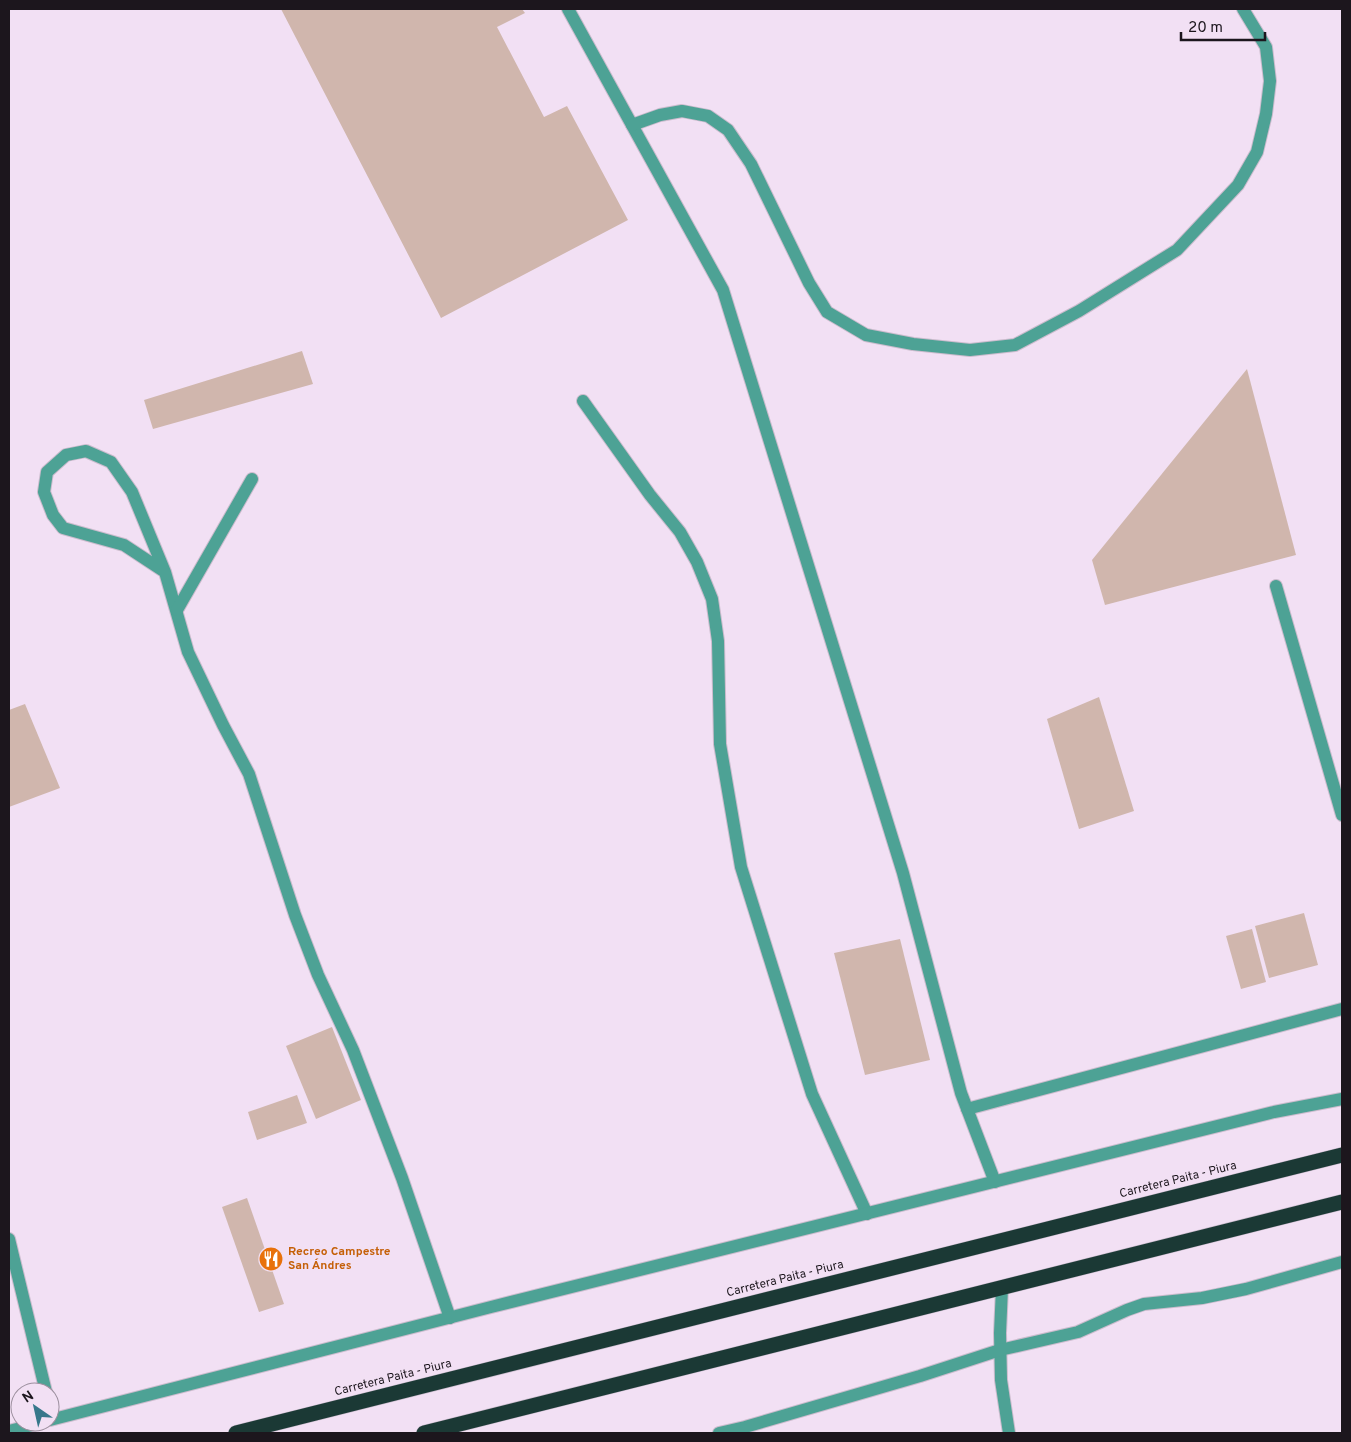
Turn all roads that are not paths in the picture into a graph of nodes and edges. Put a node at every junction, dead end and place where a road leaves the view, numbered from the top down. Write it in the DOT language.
graph roads {
  1 [pos="568,9"];
  2 [pos="1243,9"];
  3 [pos="632,125"];
  4 [pos="583,401"];
  5 [pos="252,479"];
  6 [pos="165,572"];
  7 [pos="1276,586"];
  8 [pos="177,610"];
  9 [pos="1342,814"];
  10 [pos="1342,1009"];
  11 [pos="1342,1094"];
  12 [pos="1342,1100"];
  13 [pos="1323,1103"];
  14 [pos="967,1109"];
  15 [pos="1342,1155"];
  16 [pos="995,1182"];
  17 [pos="1342,1202"];
  18 [pos="867,1214"];
  19 [pos="9,1239"];
  20 [pos="1342,1262"];
  21 [pos="1002,1288"];
  22 [pos="450,1318"];
  23 [pos="1000,1350"];
  24 [pos="44,1382"];
  25 [pos="60,1416"];
  26 [pos="236,1433"];
  27 [pos="424,1433"];
  28 [pos="719,1433"];
  29 [pos="1009,1433"];
  1 -- 3 [label="lane"];
  2 -- 3 [label="lane"];
  3 -- 14 [label="lane"];
  4 -- 18 [label="lane"];
  5 -- 8 [label="lane"];
  6 -- 6 [label="lane"];
  6 -- 8 [label="lane"];
  7 -- 9 [label="lane"];
  8 -- 22 [label="lane"];
  10 -- 14 [label="lane"];
  11 -- 13 [label="lane"];
  12 -- 13 [label="lane"];
  13 -- 16 [label="lane"];
  14 -- 16 [label="lane"];
  15 -- 26 [label="highway, Carretera Paita - Piura"];
  16 -- 18 [label="lane"];
  17 -- 21 [label="highway"];
  18 -- 22 [label="lane"];
  19 -- 24 [label="lane"];
  20 -- 23 [label="lane"];
  21 -- 23 [label="lane"];
  21 -- 27 [label="highway"];
  22 -- 25 [label="lane"];
  23 -- 28 [label="lane"];
  23 -- 29 [label="lane"];
}
